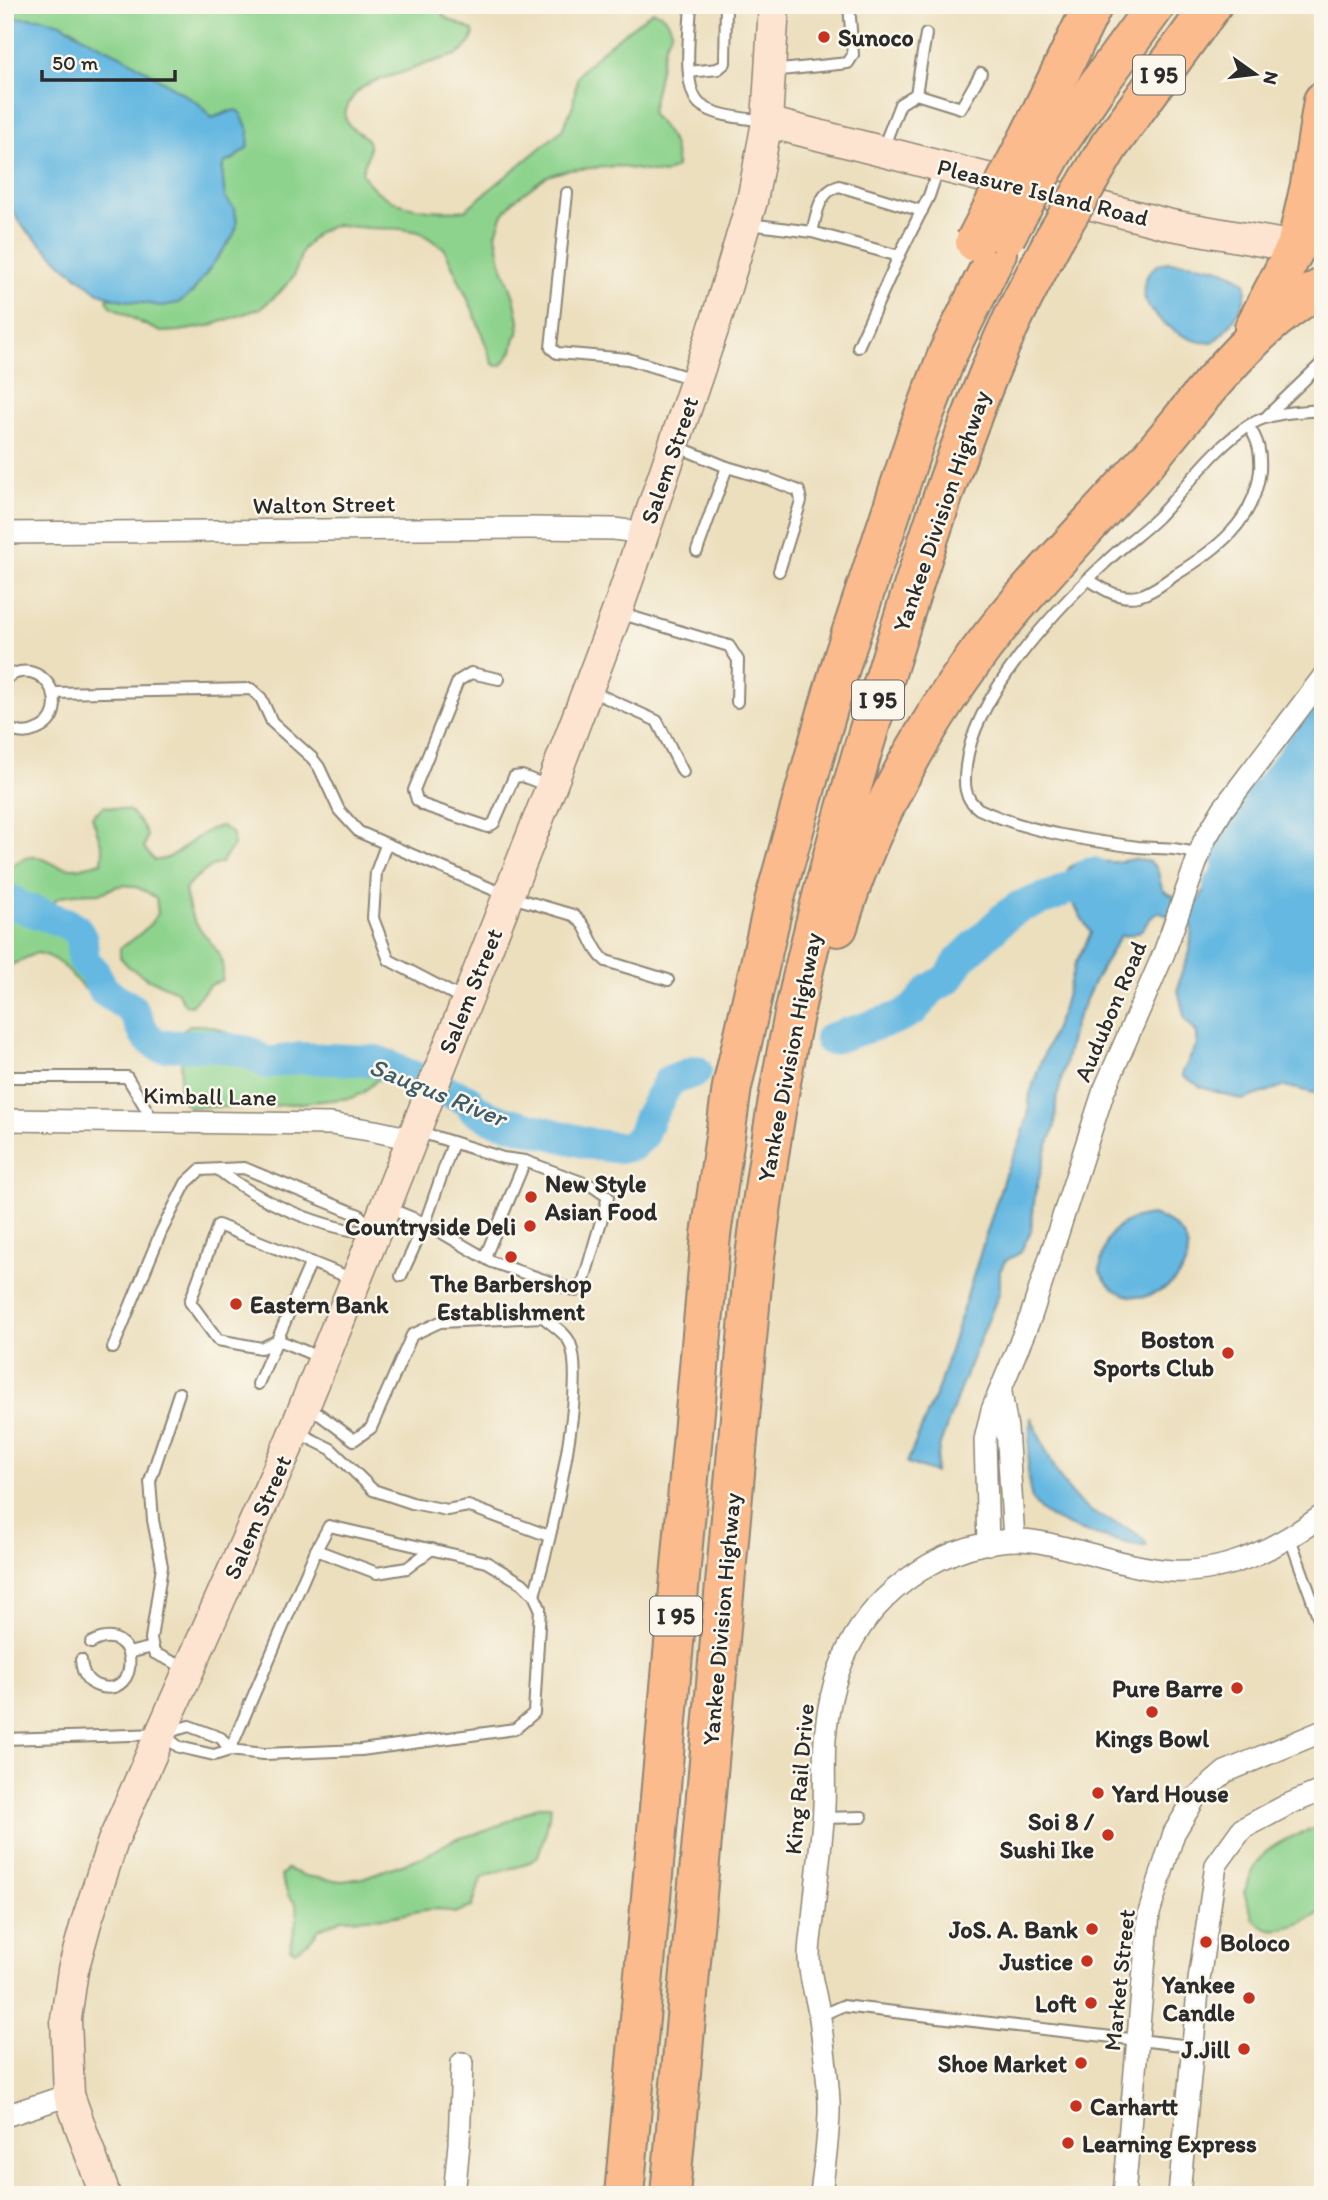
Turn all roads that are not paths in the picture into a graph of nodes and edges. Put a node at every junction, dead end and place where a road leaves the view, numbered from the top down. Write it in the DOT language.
graph roads {
  1 [pos="691,5"];
  2 [pos="726,5"];
  3 [pos="774,5"];
  4 [pos="849,5"];
  5 [pos="1093,5"];
  6 [pos="1156,5"];
  7 [pos="1212,5"];
  8 [pos="926,34"];
  9 [pos="771,71"];
  10 [pos="689,72"];
  11 [pos="981,74"];
  12 [pos="916,94"];
  13 [pos="1323,101"];
  14 [pos="767,122"];
  15 [pos="1045,137"];
  16 [pos="882,151"];
  17 [pos="940,166"];
  18 [pos="567,193"];
  19 [pos="922,211"];
  20 [pos="746,223"];
  21 [pos="812,232"];
  22 [pos="1310,247"];
  23 [pos="899,257"];
  24 [pos="1323,287"];
  25 [pos="858,347"];
  26 [pos="1236,357"];
  27 [pos="1323,362"];
  28 [pos="696,380"];
  29 [pos="1323,410"];
  30 [pos="1268,415"];
  31 [pos="1248,426"];
  32 [pos="674,445"];
  33 [pos="727,467"];
  34 [pos="5,533"];
  35 [pos="643,533"];
  36 [pos="697,551"];
  37 [pos="779,571"];
  38 [pos="1088,579"];
  39 [pos="617,612"];
  40 [pos="1323,677"];
  41 [pos="5,679"];
  42 [pos="499,679"];
  43 [pos="588,690"];
  44 [pos="54,693"];
  45 [pos="737,702"];
  46 [pos="5,726"];
  47 [pos="682,772"];
  48 [pos="551,787"];
  49 [pos="386,845"];
  50 [pos="1198,855"];
  51 [pos="508,896"];
  52 [pos="668,980"];
  53 [pos="466,1000"];
  54 [pos="5,1077"];
  55 [pos="5,1120"];
  56 [pos="154,1122"];
  57 [pos="417,1125"];
  58 [pos="453,1143"];
  59 [pos="525,1161"];
  60 [pos="219,1171"];
  61 [pos="765,1180"];
  62 [pos="380,1220"];
  63 [pos="425,1223"];
  64 [pos="485,1257"];
  65 [pos="311,1262"];
  66 [pos="401,1276"];
  67 [pos="356,1280"];
  68 [pos="278,1340"];
  69 [pos="113,1348"];
  70 [pos="324,1359"];
  71 [pos="258,1384"];
  72 [pos="179,1393"];
  73 [pos="1001,1393"];
  74 [pos="300,1417"];
  75 [pos="1323,1515"];
  76 [pos="549,1536"];
  77 [pos="1290,1538"];
  78 [pos="1014,1540"];
  79 [pos="988,1544"];
  80 [pos="432,1549"];
  81 [pos="316,1550"];
  82 [pos="534,1595"];
  83 [pos="1323,1630"];
  84 [pos="91,1643"];
  85 [pos="153,1647"];
  86 [pos="128,1653"];
  87 [pos="81,1660"];
  88 [pos="190,1670"];
  89 [pos="1323,1731"];
  90 [pos="162,1734"];
  91 [pos="5,1739"];
  92 [pos="230,1750"];
  93 [pos="1323,1790"];
  94 [pos="862,1817"];
  95 [pos="824,1818"];
  96 [pos="820,2016"];
  97 [pos="1140,2039"];
  98 [pos="1191,2046"];
  99 [pos="462,2063"];
  100 [pos="69,2095"];
  101 [pos="5,2116"];
  102 [pos="623,2187"];
  103 [pos="104,2195"];
  104 [pos="454,2195"];
  105 [pos="670,2195"];
  106 [pos="821,2195"];
  107 [pos="1124,2195"];
  108 [pos="1179,2195"];
  1 -- 10 [label="lane"];
  2 -- 10 [label="lane"];
  3 -- 9 [label="main road, Salem Street"];
  4 -- 9 [label="lane"];
  5 -- 15 [label="highway"];
  6 -- 15 [label="highway, Yankee Division Highway / I 95"];
  7 -- 61 [label="highway, Yankee Division Highway / I 95, bridge"];
  8 -- 12 [label="lane"];
  9 -- 14 [label="main road, Salem Street"];
  10 -- 14 [label="lane"];
  11 -- 12 [label="lane"];
  12 -- 16 [label="lane"];
  13 -- 22 [label="highway"];
  14 -- 16 [label="main road, Pleasure Island Road"];
  14 -- 20 [label="main road, Salem Street"];
  15 -- 102 [label="highway, Yankee Division Highway / I 95, bridge"];
  16 -- 17 [label="main road, Pleasure Island Road"];
  17 -- 19 [label="lane"];
  17 -- 22 [label="main road, Pleasure Island Road"];
  18 -- 28 [label="lane"];
  19 -- 21 [label="lane"];
  19 -- 23 [label="lane"];
  20 -- 21 [label="lane"];
  20 -- 28 [label="main road, Salem Street"];
  21 -- 23 [label="lane"];
  22 -- 26 [label="highway"];
  23 -- 25 [label="lane"];
  24 -- 26 [label="highway"];
  26 -- 61 [label="highway"];
  27 -- 30 [label="lane"];
  28 -- 32 [label="main road, Salem Street"];
  29 -- 30 [label="lane"];
  30 -- 31 [label="lane"];
  31 -- 38 [label="lane"];
  31 -- 38 [label="lane"];
  32 -- 33 [label="lane"];
  32 -- 35 [label="main road, Salem Street"];
  33 -- 36 [label="lane"];
  33 -- 37 [label="lane"];
  34 -- 35 [label="street, Walton Street"];
  35 -- 39 [label="main road, Salem Street"];
  38 -- 50 [label="lane"];
  39 -- 43 [label="main road, Salem Street"];
  39 -- 45 [label="lane"];
  40 -- 50 [label="street, Audubon Road"];
  41 -- 44 [label="lane"];
  42 -- 48 [label="lane"];
  43 -- 47 [label="lane"];
  43 -- 48 [label="main road, Salem Street"];
  44 -- 46 [label="lane"];
  44 -- 49 [label="lane"];
  48 -- 51 [label="main road, Salem Street"];
  49 -- 51 [label="lane"];
  49 -- 53 [label="lane"];
  50 -- 73 [label="street, Audubon Road"];
  51 -- 52 [label="lane"];
  51 -- 53 [label="main road, Salem Street"];
  53 -- 57 [label="main road, Salem Street"];
  54 -- 56 [label="lane"];
  55 -- 56 [label="street, Kimball Lane"];
  56 -- 57 [label="street, Kimball Lane"];
  57 -- 58 [label="lane"];
  57 -- 62 [label="main road, Salem Street"];
  58 -- 59 [label="lane"];
  58 -- 63 [label="lane"];
  59 -- 64 [label="lane"];
  59 -- 64 [label="lane"];
  60 -- 62 [label="lane"];
  60 -- 62 [label="lane"];
  60 -- 69 [label="lane"];
  61 -- 105 [label="highway, Yankee Division Highway / I 95"];
  62 -- 63 [label="lane"];
  62 -- 67 [label="main road, Salem Street"];
  63 -- 64 [label="lane"];
  63 -- 66 [label="lane"];
  65 -- 67 [label="lane"];
  65 -- 68 [label="lane"];
  65 -- 68 [label="lane"];
  67 -- 70 [label="main road, Salem Street"];
  68 -- 70 [label="lane"];
  68 -- 71 [label="lane"];
  70 -- 74 [label="main road, Salem Street"];
  72 -- 85 [label="lane"];
  73 -- 78 [label="street"];
  73 -- 79 [label="street, Audubon Road"];
  74 -- 76 [label="lane"];
  74 -- 76 [label="lane"];
  74 -- 88 [label="main road, Salem Street"];
  75 -- 77 [label="street, King Rail Drive"];
  76 -- 82 [label="lane"];
  77 -- 78 [label="street, King Rail Drive"];
  77 -- 83 [label="lane"];
  78 -- 79 [label="street, King Rail Drive"];
  79 -- 95 [label="street, King Rail Drive"];
  80 -- 81 [label="lane"];
  80 -- 81 [label="lane"];
  80 -- 82 [label="lane"];
  81 -- 92 [label="lane"];
  82 -- 92 [label="lane"];
  84 -- 86 [label="lane"];
  85 -- 86 [label="lane"];
  85 -- 88 [label="lane"];
  86 -- 87 [label="lane"];
  88 -- 90 [label="main road, Salem Street"];
  89 -- 97 [label="street, Market Street"];
  90 -- 91 [label="lane"];
  90 -- 92 [label="lane"];
  90 -- 92 [label="lane"];
  90 -- 100 [label="main road, Salem Street"];
  93 -- 98 [label="street"];
  94 -- 95 [label="lane"];
  95 -- 96 [label="street, King Rail Drive"];
  96 -- 97 [label="lane"];
  96 -- 106 [label="street, King Rail Drive"];
  97 -- 98 [label="lane"];
  97 -- 107 [label="street, Market Street"];
  98 -- 108 [label="street"];
  99 -- 104 [label="street"];
  100 -- 101 [label="street"];
  100 -- 103 [label="main road, Salem Street"];
}
